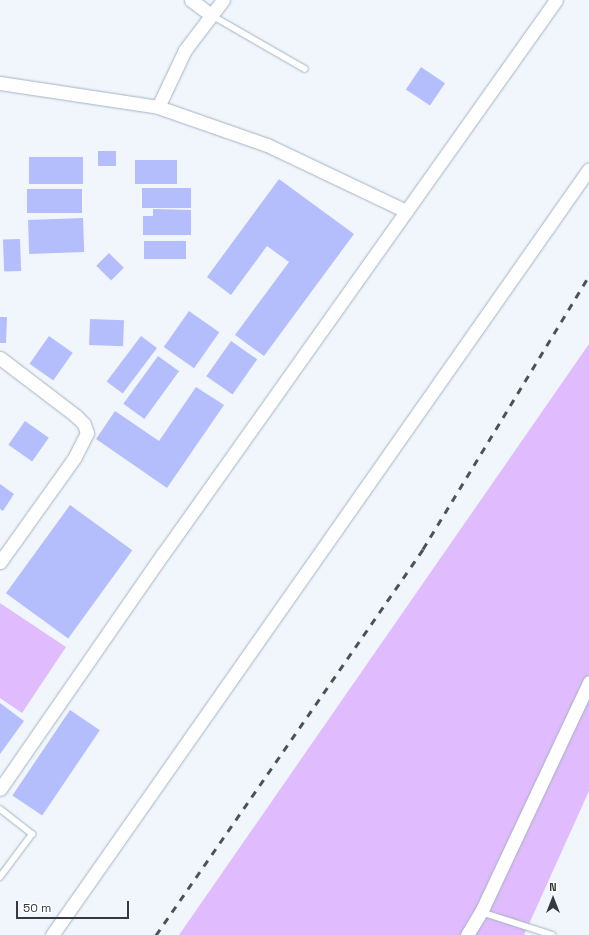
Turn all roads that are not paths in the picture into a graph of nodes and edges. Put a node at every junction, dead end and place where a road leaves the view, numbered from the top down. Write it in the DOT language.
graph roads {
  1 [pos="191,0"];
  2 [pos="224,0"];
  3 [pos="556,0"];
  4 [pos="211,15"];
  5 [pos="305,69"];
  6 [pos="1,84"];
  7 [pos="158,107"];
  8 [pos="589,169"];
  9 [pos="406,211"];
  10 [pos="0,358"];
  11 [pos="0,562"];
  12 [pos="589,682"];
  13 [pos="0,789"];
  14 [pos="0,810"];
  15 [pos="0,877"];
  16 [pos="481,912"];
  17 [pos="52,935"];
  18 [pos="467,935"];
  19 [pos="552,935"];
  1 -- 4 [label="street"];
  2 -- 4 [label="street"];
  3 -- 9 [label="street"];
  4 -- 5 [label="lane"];
  4 -- 7 [label="street"];
  6 -- 7 [label="street"];
  7 -- 9 [label="street"];
  8 -- 17 [label="street"];
  9 -- 13 [label="street"];
  10 -- 11 [label="street"];
  12 -- 16 [label="street"];
  14 -- 15 [label="lane"];
  16 -- 18 [label="street"];
  16 -- 19 [label="lane"];
}
